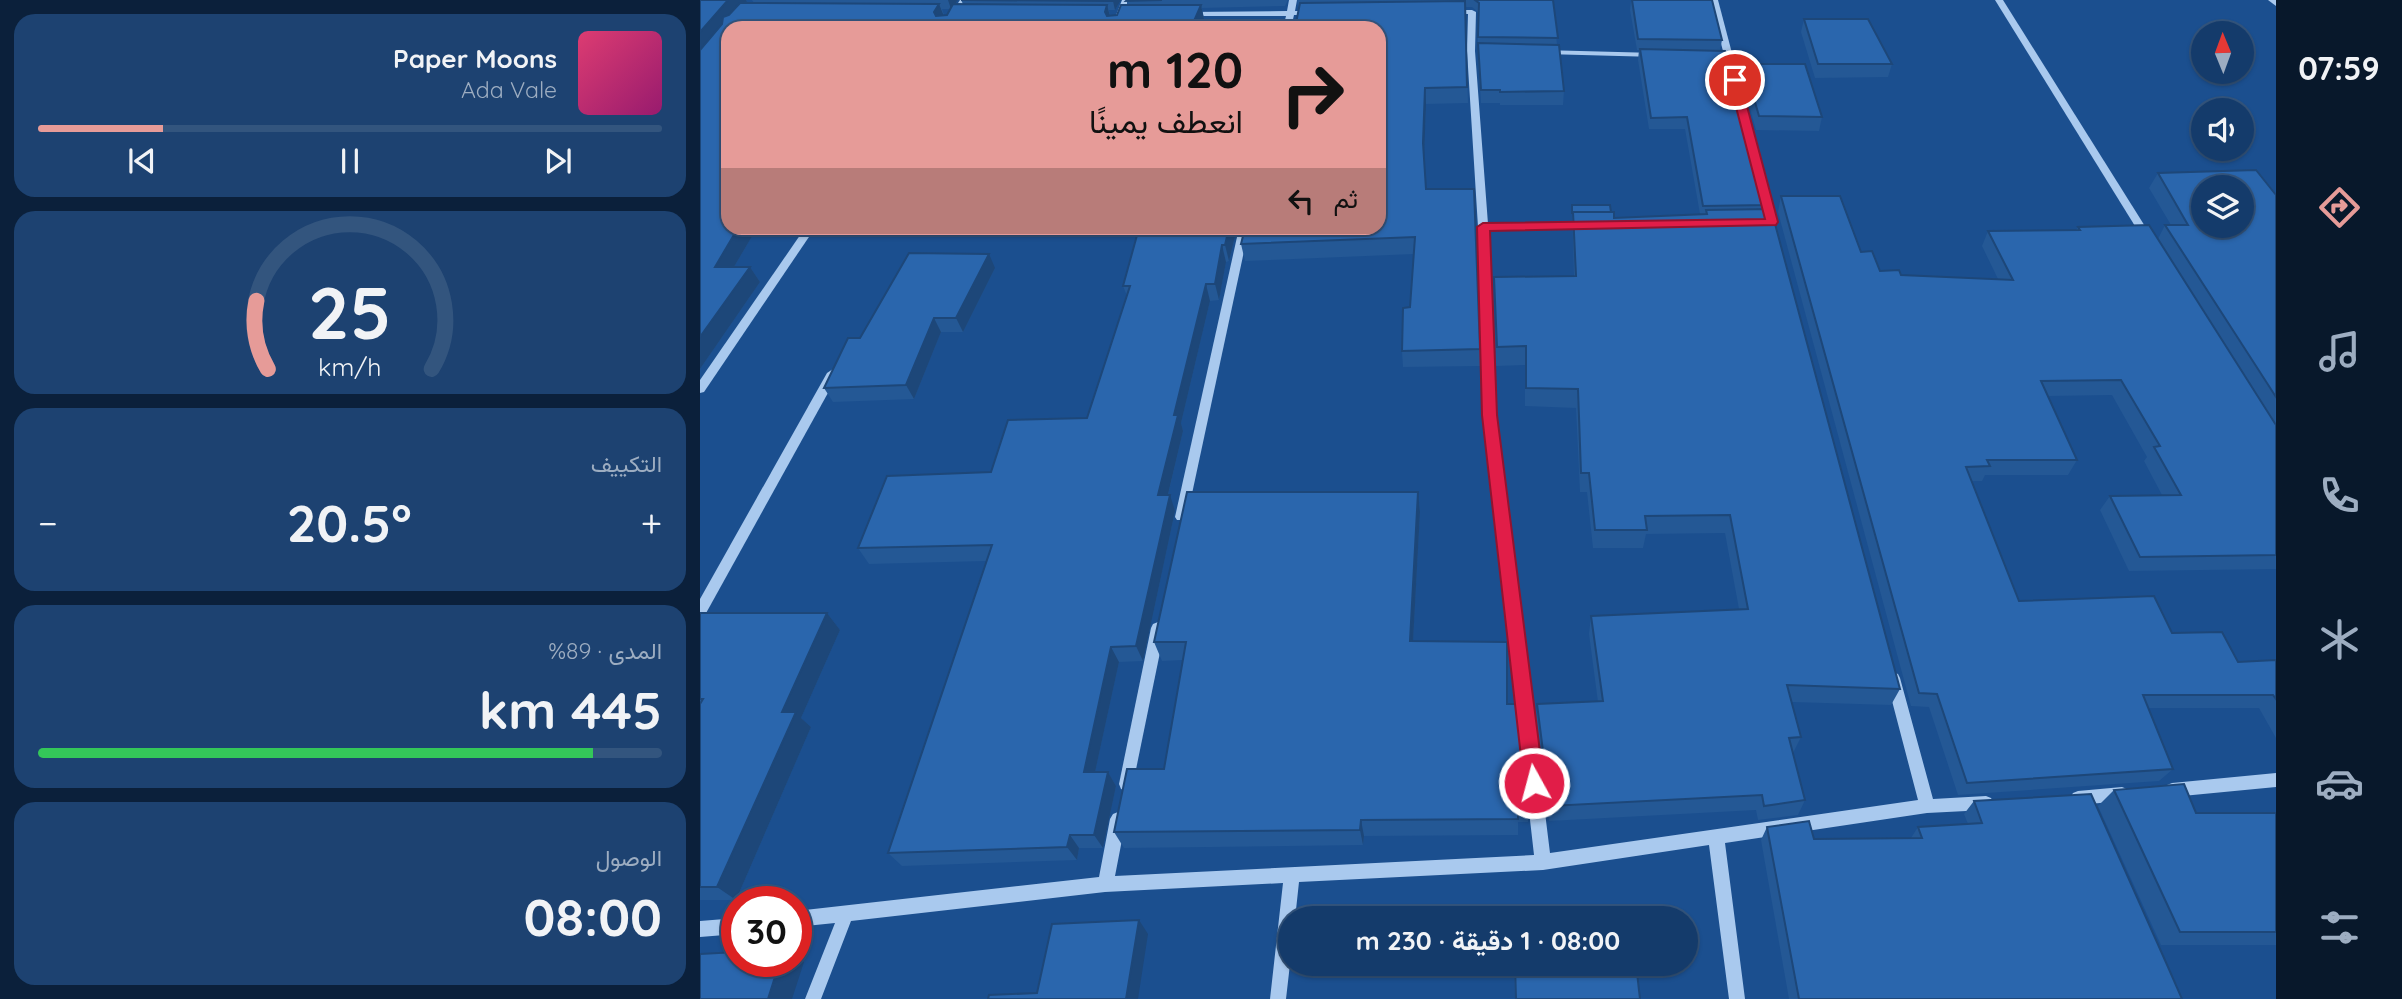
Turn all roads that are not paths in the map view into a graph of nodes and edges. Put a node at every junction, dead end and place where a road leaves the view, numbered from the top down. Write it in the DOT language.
graph roads {
  1 [pos="964,0"];
  2 [pos="1126,0"];
  3 [pos="1293,0"];
  4 [pos="1714,0"];
  5 [pos="1999,0"];
  6 [pos="2272,0"];
  7 [pos="2276,4"];
  8 [pos="1446,12"];
  9 [pos="1290,13"];
  10 [pos="1329,13"];
  11 [pos="945,14"];
  12 [pos="955,15"];
  13 [pos="969,15"];
  14 [pos="1107,15"];
  15 [pos="1121,15"];
  16 [pos="1134,15"];
  17 [pos="1173,15"];
  18 [pos="951,21"];
  19 [pos="1118,21"];
  20 [pos="1288,21"];
  21 [pos="1471,51"];
  22 [pos="1484,51"];
  23 [pos="1539,52"];
  24 [pos="1661,55"];
  25 [pos="1715,56"];
  26 [pos="1728,57"];
  27 [pos="1772,222"];
  28 [pos="1758,223"];
  29 [pos="1593,225"];
  30 [pos="1483,227"];
  31 [pos="805,235"];
  32 [pos="1242,235"];
  33 [pos="1775,236"];
  34 [pos="2152,246"];
  35 [pos="843,356"];
  36 [pos="700,389"];
  37 [pos="1178,534"];
  38 [pos="700,611"];
  39 [pos="1161,615"];
  40 [pos="1888,660"];
  41 [pos="2276,780"];
  42 [pos="2058,799"];
  43 [pos="2006,802"];
  44 [pos="1927,806"];
  45 [pos="1716,836"];
  46 [pos="1544,862"];
  47 [pos="1292,874"];
  48 [pos="1105,884"];
  49 [pos="846,914"];
  50 [pos="812,917"];
  51 [pos="721,927"];
  52 [pos="700,929"];
  53 [pos="813,999"];
  54 [pos="1278,999"];
  55 [pos="1737,999"];
  1 -- 12 [label="street"];
  2 -- 15 [label="street"];
  3 -- 9 [label="street"];
  4 -- 26 [label="street"];
  5 -- 34 [label="street"];
  6 -- 7 [label="street"];
  8 -- 21 [label="street"];
  9 -- 10 [label="street"];
  9 -- 17 [label="street"];
  9 -- 20 [label="street"];
  11 -- 12 [label="street"];
  12 -- 13 [label="street"];
  12 -- 18 [label="street"];
  14 -- 15 [label="street"];
  15 -- 16 [label="street"];
  15 -- 19 [label="street"];
  21 -- 22 [label="street"];
  21 -- 30 [label="street"];
  23 -- 24 [label="street"];
  25 -- 26 [label="street"];
  26 -- 27 [label="street"];
  27 -- 28 [label="street"];
  27 -- 33 [label="street"];
  29 -- 30 [label="street"];
  30 -- 46 [label="street"];
  31 -- 36 [label="street"];
  32 -- 37 [label="street"];
  35 -- 38 [label="street"];
  39 -- 48 [label="street"];
  40 -- 44 [label="street"];
  41 -- 42 [label="street"];
  43 -- 44 [label="street"];
  44 -- 45 [label="street"];
  45 -- 46 [label="street"];
  45 -- 55 [label="street"];
  46 -- 47 [label="street"];
  47 -- 48 [label="street"];
  47 -- 54 [label="street"];
  48 -- 49 [label="street"];
  49 -- 50 [label="street"];
  49 -- 53 [label="street"];
  51 -- 52 [label="street"];
}
